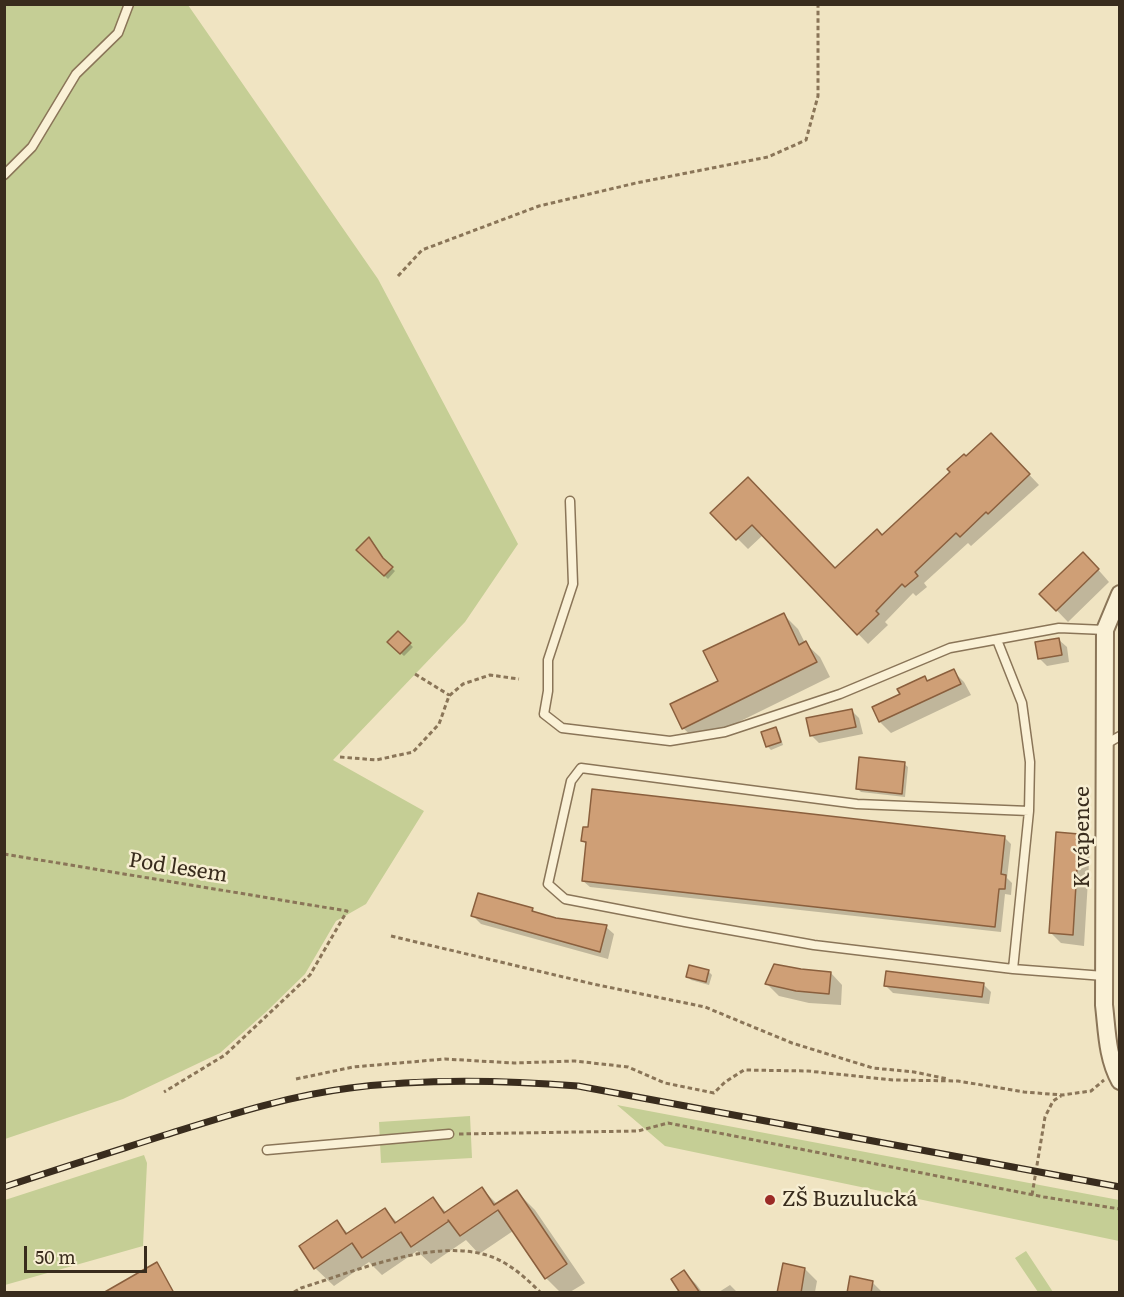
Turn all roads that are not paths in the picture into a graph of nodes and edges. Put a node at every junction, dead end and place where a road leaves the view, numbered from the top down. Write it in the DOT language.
graph roads {
  1 [pos="129,4"];
  2 [pos="4,175"];
  3 [pos="570,501"];
  4 [pos="1119,594"];
  5 [pos="1105,630"];
  6 [pos="997,640"];
  7 [pos="1113,740"];
  8 [pos="1029,811"];
  9 [pos="1013,969"];
  10 [pos="1104,976"];
  11 [pos="1117,1076"];
  12 [pos="449,1134"];
  13 [pos="267,1150"];
  1 -- 2 [label="lane"];
  3 -- 6 [label="lane"];
  4 -- 5 [label="street, K vápence"];
  5 -- 6 [label="lane"];
  5 -- 7 [label="street, K vápence"];
  6 -- 8 [label="lane"];
  7 -- 10 [label="street, K vápence"];
  8 -- 9 [label="lane"];
  8 -- 9 [label="lane"];
  9 -- 10 [label="lane"];
  10 -- 11 [label="street, K vápence"];
  12 -- 13 [label="lane"];
}
